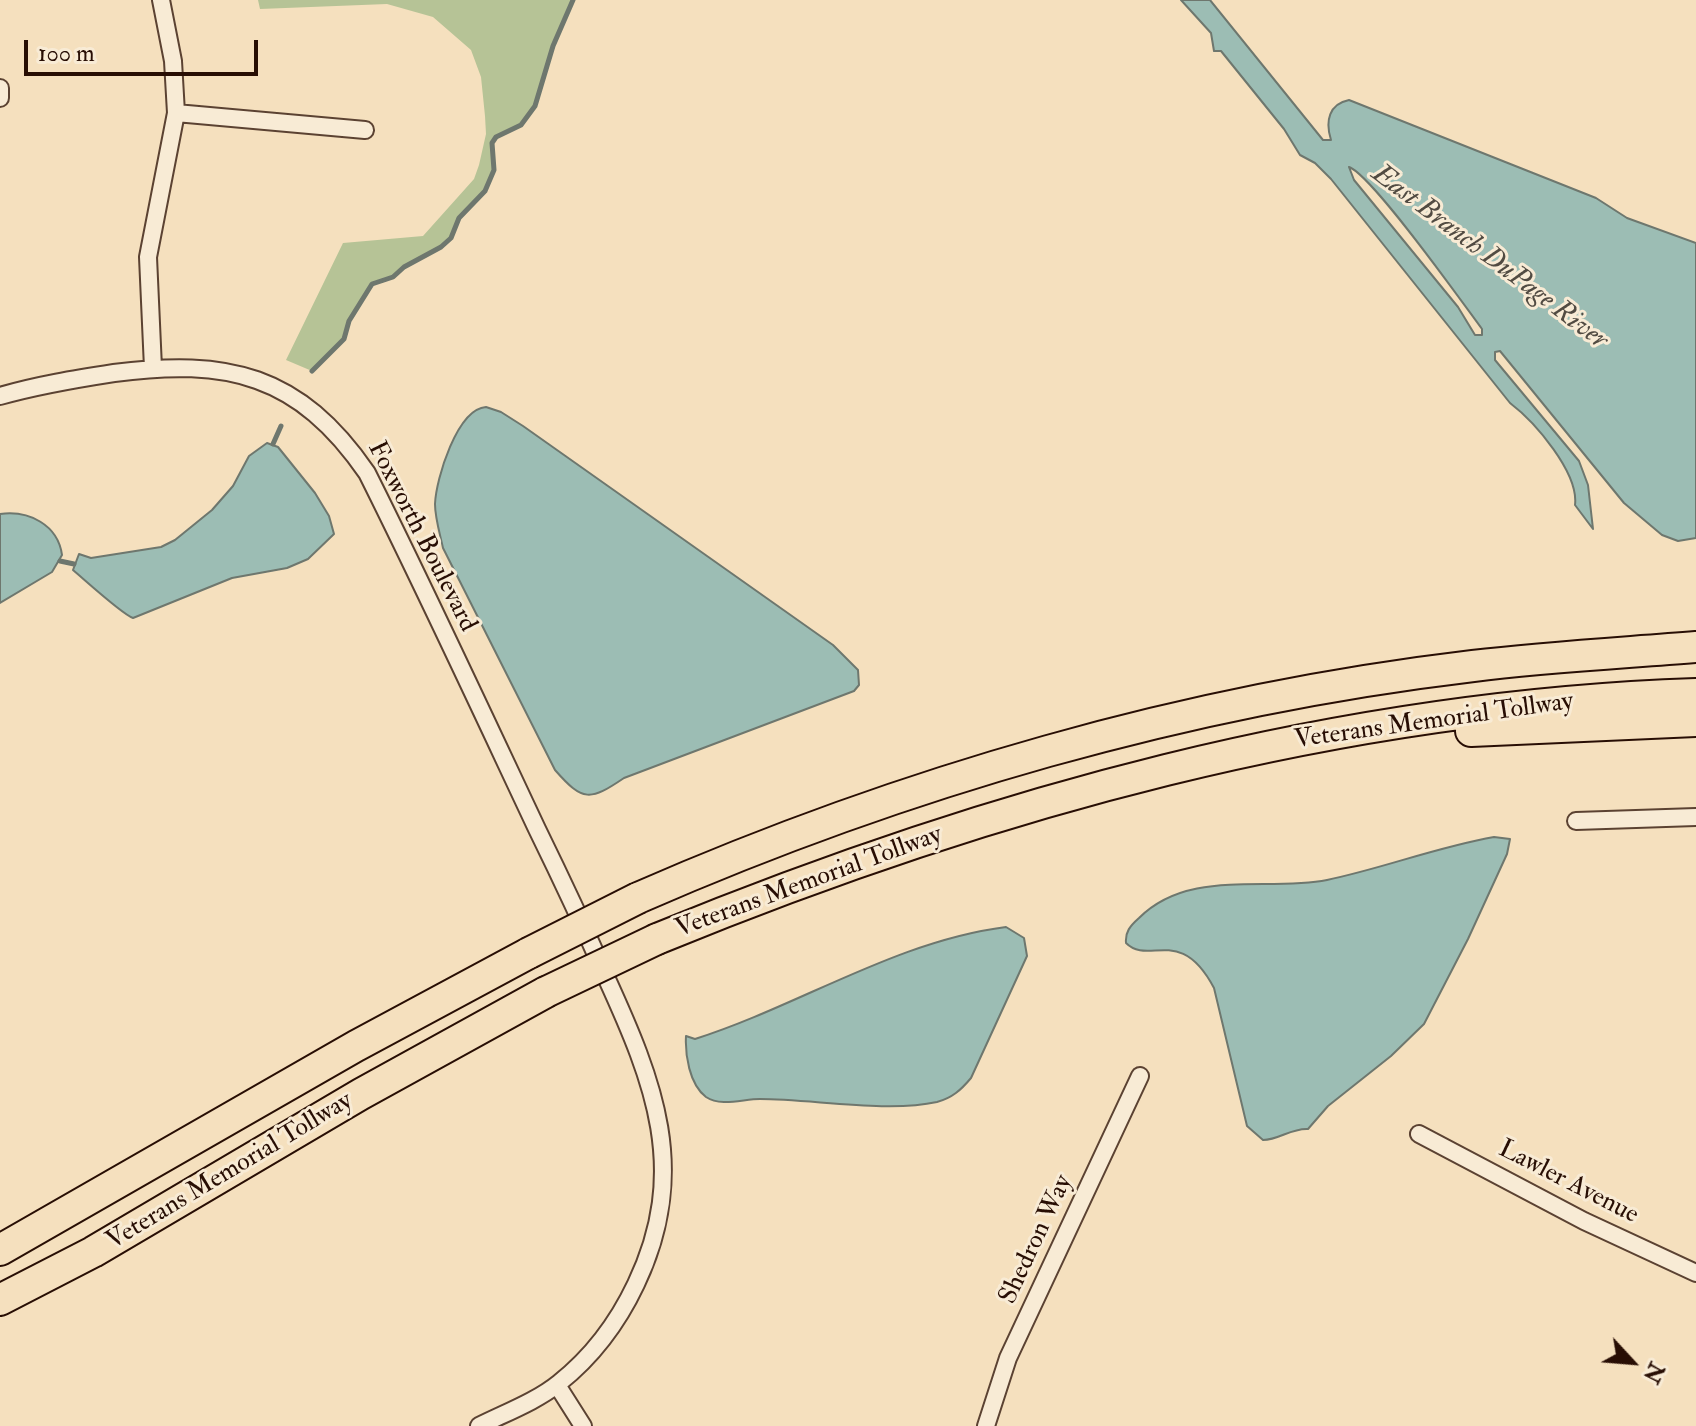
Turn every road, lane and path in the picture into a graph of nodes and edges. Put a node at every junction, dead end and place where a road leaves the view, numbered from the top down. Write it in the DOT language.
graph roads {
  1 [pos="161,0"];
  2 [pos="0,88"];
  3 [pos="0,98"];
  4 [pos="176,113"];
  5 [pos="365,130"];
  6 [pos="153,368"];
  7 [pos="0,396"];
  8 [pos="1696,626"];
  9 [pos="1696,647"];
  10 [pos="1473,666"];
  11 [pos="1696,694"];
  12 [pos="1696,721"];
  13 [pos="1361,729"];
  14 [pos="1696,817"];
  15 [pos="1576,821"];
  16 [pos="1140,1076"];
  17 [pos="1419,1134"];
  18 [pos="0,1250"];
  19 [pos="1696,1273"];
  20 [pos="0,1300"];
  21 [pos="557,1385"];
  22 [pos="479,1426"];
  23 [pos="583,1426"];
  24 [pos="986,1426"];
  1 -- 4 [label="street"];
  2 -- 3 [label="street"];
  4 -- 5 [label="street"];
  4 -- 6 [label="street"];
  6 -- 7 [label="street, Foxworth Boulevard"];
  6 -- 21 [label="street, Foxworth Boulevard"];
  8 -- 10 [label="highway"];
  9 -- 10 [label="highway, Veterans Memorial Tollway"];
  10 -- 18 [label="highway, Veterans Memorial Tollway, bridge"];
  11 -- 13 [label="highway, Veterans Memorial Tollway"];
  12 -- 13 [label="highway"];
  13 -- 20 [label="highway, Veterans Memorial Tollway, bridge"];
  14 -- 15 [label="street"];
  16 -- 24 [label="street, Shedron Way"];
  17 -- 19 [label="street, Lawler Avenue"];
  21 -- 22 [label="street, Foxworth Boulevard"];
  21 -- 23 [label="street"];
}
